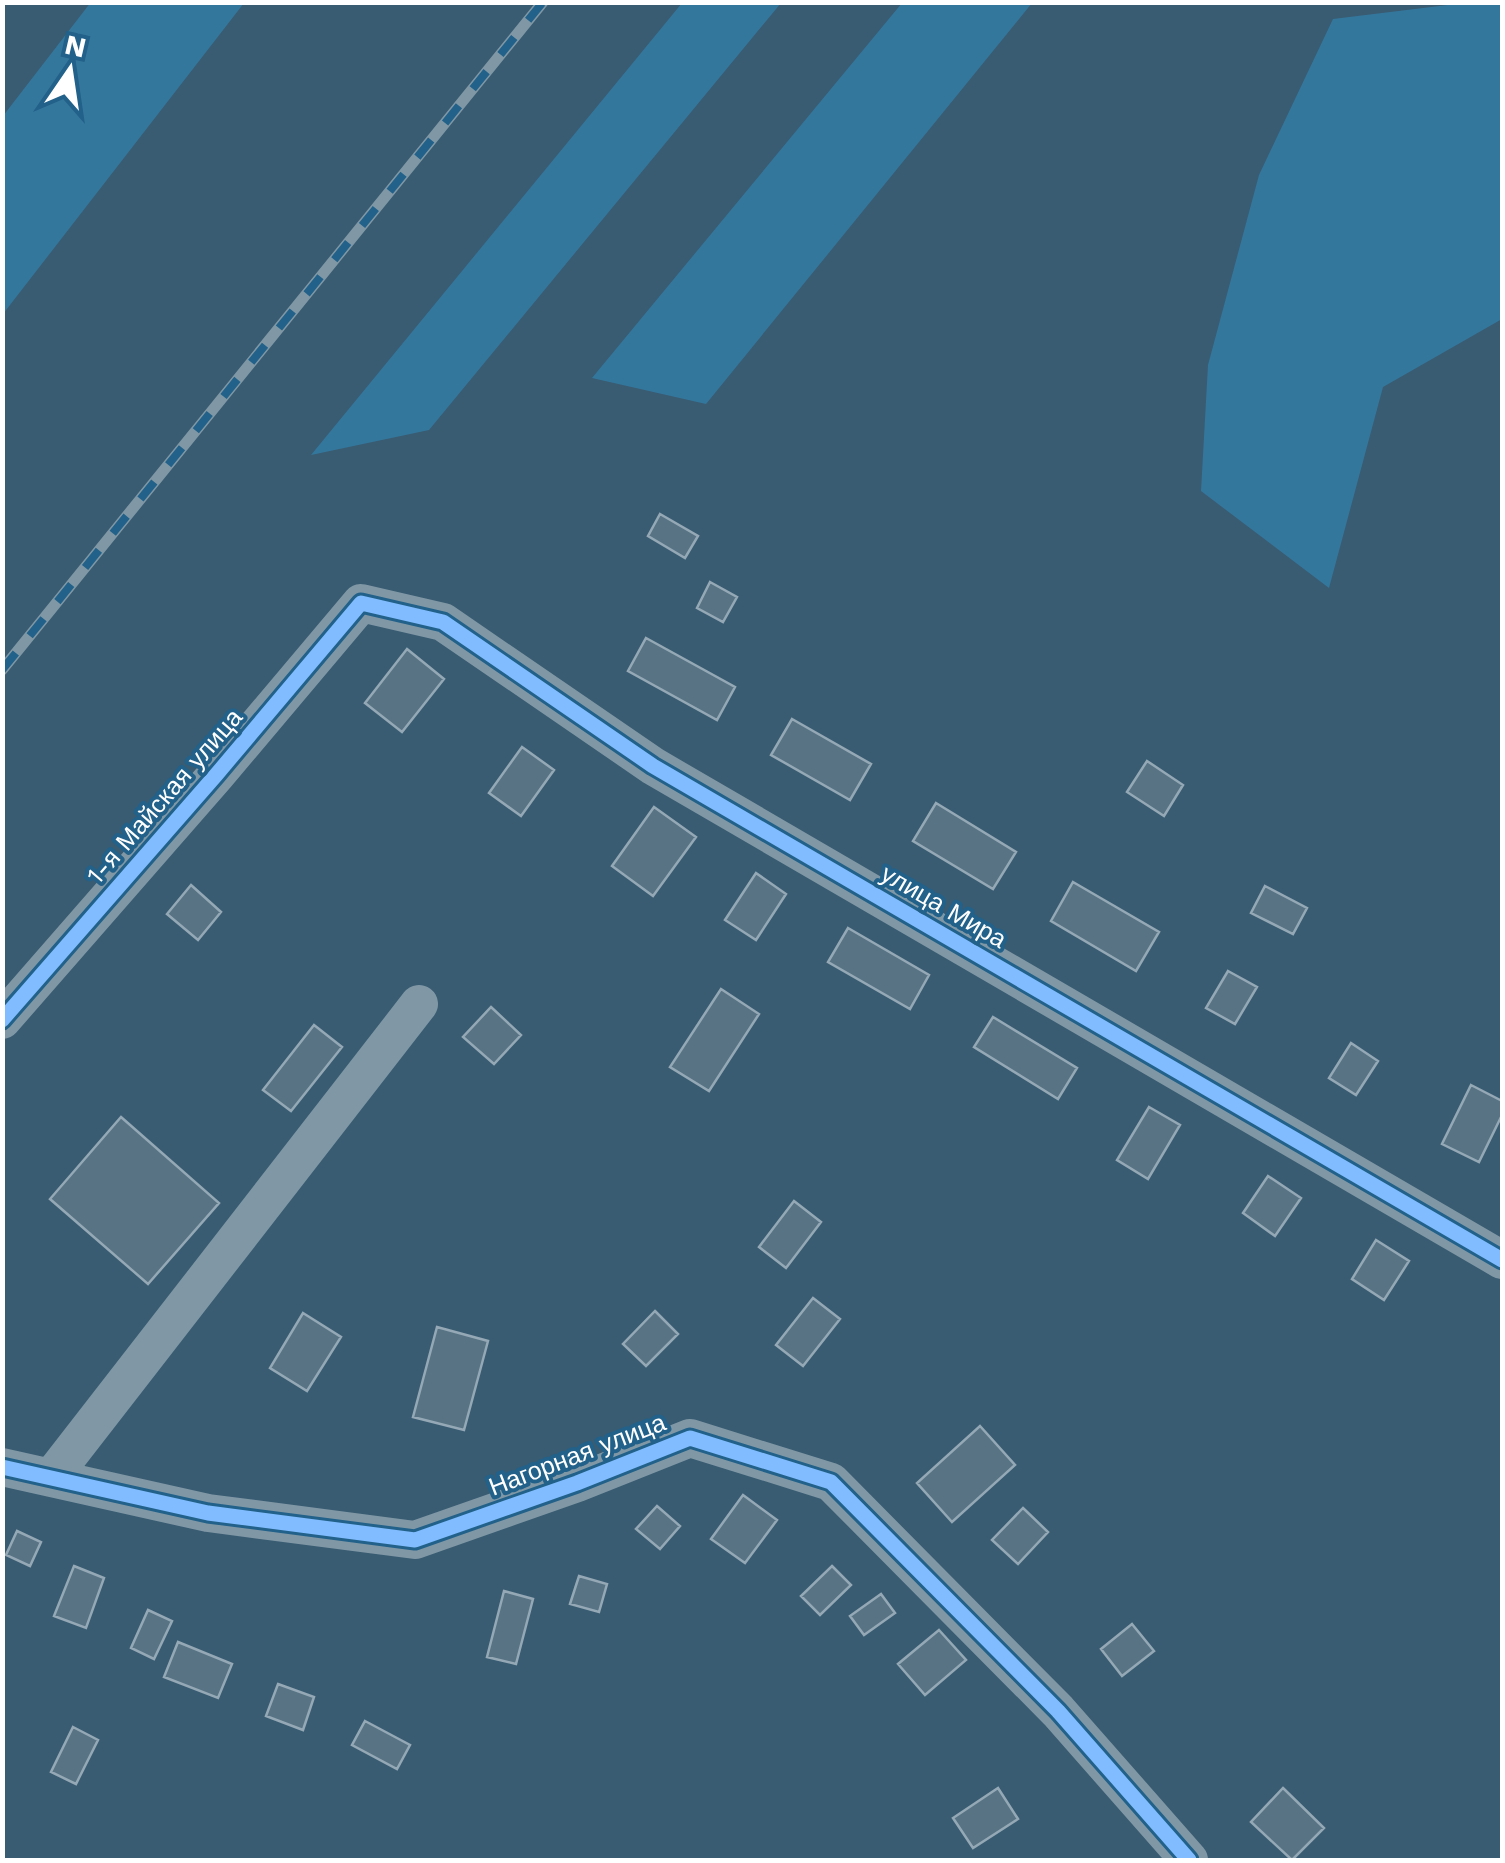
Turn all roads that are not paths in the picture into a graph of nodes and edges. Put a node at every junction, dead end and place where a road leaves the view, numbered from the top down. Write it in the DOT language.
graph roads {
  1 [pos="361,604"];
  2 [pos="419,1004"];
  3 [pos="2,1020"];
  4 [pos="1502,1260"];
  5 [pos="2,1468"];
  6 [pos="50,1478"];
  7 [pos="1189,1860"];
  1 -- 3 [label="street, 1-я Майская улица"];
  1 -- 4 [label="street, улица Мира"];
  2 -- 6 [label="street"];
  5 -- 6 [label="street, Нагорная улица"];
  6 -- 7 [label="street, Нагорная улица"];
}
